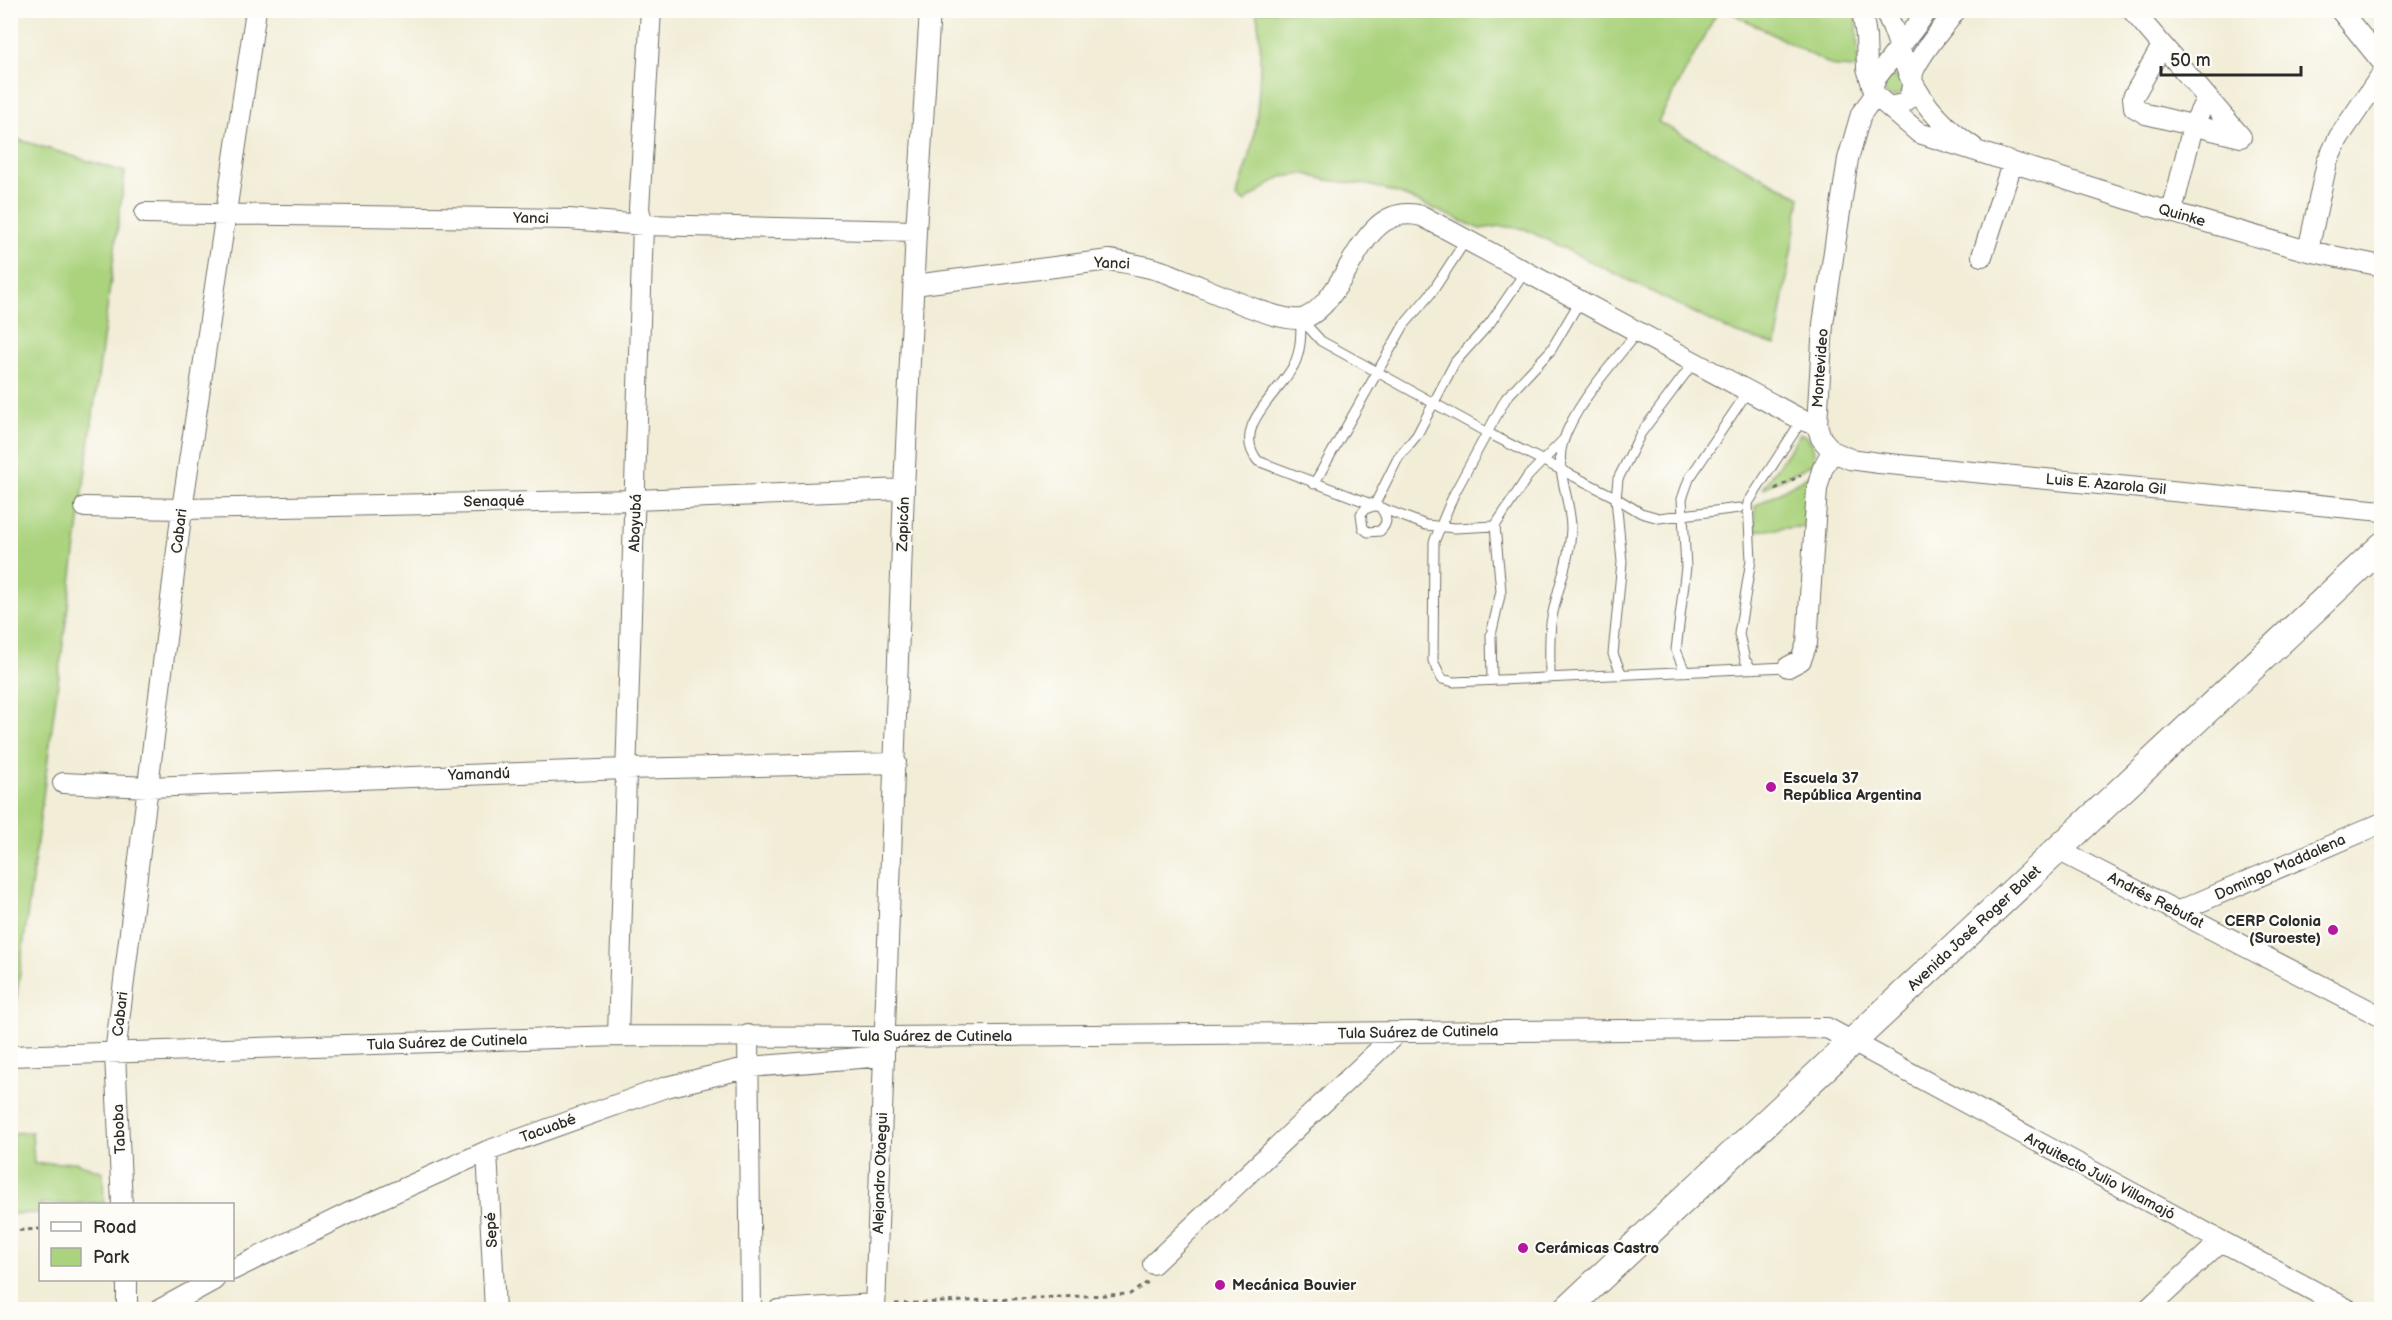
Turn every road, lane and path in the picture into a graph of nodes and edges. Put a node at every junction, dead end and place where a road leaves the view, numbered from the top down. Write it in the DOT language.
graph roads {
  1 [pos="256,10"];
  2 [pos="651,10"];
  3 [pos="930,10"];
  4 [pos="1862,10"];
  5 [pos="1884,10"];
  6 [pos="1928,10"];
  7 [pos="1956,10"];
  8 [pos="2132,10"];
  9 [pos="2340,10"];
  10 [pos="1900,46"];
  11 [pos="2162,46"];
  12 [pos="2382,62"];
  13 [pos="2382,74"];
  14 [pos="1911,78"];
  15 [pos="1879,90"];
  16 [pos="2207,97"];
  17 [pos="2193,126"];
  18 [pos="1985,156"];
  19 [pos="2012,164"];
  20 [pos="2172,212"];
  21 [pos="145,213"];
  22 [pos="226,215"];
  23 [pos="643,225"];
  24 [pos="916,231"];
  25 [pos="1466,240"];
  26 [pos="2308,250"];
  27 [pos="1982,256"];
  28 [pos="2382,266"];
  29 [pos="1525,272"];
  30 [pos="914,285"];
  31 [pos="1580,301"];
  32 [pos="1301,319"];
  33 [pos="1637,332"];
  34 [pos="1694,362"];
  35 [pos="1376,373"];
  36 [pos="1748,391"];
  37 [pos="1434,404"];
  38 [pos="1809,423"];
  39 [pos="1486,432"];
  40 [pos="1563,439"];
  41 [pos="1832,451"];
  42 [pos="1545,460"];
  43 [pos="1561,470"];
  44 [pos="1804,473"];
  45 [pos="1314,484"];
  46 [pos="904,489"];
  47 [pos="1616,499"];
  48 [pos="636,500"];
  49 [pos="1748,503"];
  50 [pos="85,507"];
  51 [pos="1378,508"];
  52 [pos="1739,508"];
  53 [pos="182,509"];
  54 [pos="2382,510"];
  55 [pos="1682,517"];
  56 [pos="1495,526"];
  57 [pos="1441,527"];
  58 [pos="2382,546"];
  59 [pos="1788,667"];
  60 [pos="1752,669"];
  61 [pos="1685,672"];
  62 [pos="1622,675"];
  63 [pos="1550,678"];
  64 [pos="1492,680"];
  65 [pos="896,763"];
  66 [pos="625,769"];
  67 [pos="63,783"];
  68 [pos="148,787"];
  69 [pos="2382,823"];
  70 [pos="2058,850"];
  71 [pos="2179,911"];
  72 [pos="2382,1017"];
  73 [pos="1398,1032"];
  74 [pos="748,1035"];
  75 [pos="618,1036"];
  76 [pos="1850,1043"];
  77 [pos="885,1047"];
  78 [pos="115,1054"];
  79 [pos="10,1056"];
  80 [pos="750,1067"];
  81 [pos="487,1151"];
  82 [pos="122,1203"];
  83 [pos="39,1229"];
  84 [pos="10,1231"];
  85 [pos="2221,1241"];
  86 [pos="1153,1264"];
  87 [pos="234,1269"];
  88 [pos="127,1281"];
  89 [pos="212,1281"];
  90 [pos="875,1307"];
  91 [pos="127,1310"];
  92 [pos="159,1310"];
  93 [pos="495,1310"];
  94 [pos="751,1310"];
  95 [pos="778,1310"];
  96 [pos="1566,1310"];
  97 [pos="2147,1310"];
  98 [pos="2349,1310"];
  1 -- 22 [label="street, Cabari"];
  2 -- 23 [label="street, Abayubá"];
  3 -- 24 [label="street, Zapicán"];
  4 -- 15 [label="street"];
  5 -- 10 [label="street, Quinke"];
  6 -- 10 [label="street, Montevideo"];
  7 -- 14 [label="street"];
  8 -- 11 [label="street"];
  9 -- 12 [label="street"];
  10 -- 14 [label="street, Quinke"];
  10 -- 15 [label="street, Montevideo"];
  11 -- 16 [label="street"];
  11 -- 17 [label="street"];
  13 -- 26 [label="street"];
  14 -- 15 [label="street"];
  14 -- 15 [label="street"];
  14 -- 18 [label="street, Quinke"];
  15 -- 18 [label="street, Quinke"];
  15 -- 38 [label="street, Montevideo"];
  16 -- 17 [label="street"];
  16 -- 17 [label="street"];
  17 -- 20 [label="street"];
  18 -- 19 [label="street, Quinke"];
  19 -- 20 [label="street, Quinke"];
  19 -- 27 [label="street"];
  20 -- 26 [label="street, Quinke"];
  21 -- 22 [label="street, Yanci"];
  22 -- 23 [label="street, Yanci"];
  22 -- 53 [label="street, Cabari"];
  23 -- 24 [label="street, Yanci"];
  23 -- 48 [label="street, Abayubá"];
  24 -- 30 [label="street, Zapicán"];
  25 -- 29 [label="street"];
  25 -- 32 [label="street"];
  25 -- 35 [label="lane"];
  26 -- 28 [label="street, Quinke"];
  29 -- 31 [label="street"];
  29 -- 37 [label="lane"];
  30 -- 32 [label="street, Yanci"];
  30 -- 46 [label="street, Zapicán"];
  31 -- 33 [label="street"];
  31 -- 39 [label="lane"];
  32 -- 35 [label="lane"];
  32 -- 45 [label="lane"];
  33 -- 34 [label="street"];
  33 -- 40 [label="lane"];
  34 -- 36 [label="street"];
  34 -- 47 [label="lane"];
  35 -- 37 [label="lane"];
  35 -- 45 [label="lane"];
  36 -- 38 [label="street"];
  36 -- 55 [label="lane"];
  37 -- 39 [label="lane"];
  37 -- 51 [label="lane"];
  38 -- 41 [label="street, Montevideo"];
  38 -- 49 [label="lane"];
  39 -- 42 [label="lane"];
  39 -- 57 [label="lane"];
  40 -- 42 [label="lane"];
  40 -- 43 [label="lane"];
  41 -- 54 [label="street, Luis E. Azarola Gil"];
  41 -- 59 [label="street"];
  42 -- 43 [label="lane"];
  42 -- 56 [label="lane"];
  43 -- 47 [label="lane"];
  43 -- 63 [label="lane"];
  44 -- 49 [label="path"];
  45 -- 51 [label="lane"];
  46 -- 48 [label="street, Senaqué"];
  46 -- 65 [label="street, Zapicán"];
  47 -- 55 [label="lane"];
  47 -- 62 [label="lane"];
  48 -- 53 [label="street, Senaqué"];
  48 -- 66 [label="street, Abayubá"];
  49 -- 60 [label="lane"];
  50 -- 53 [label="street, Senaqué"];
  51 -- 57 [label="lane"];
  52 -- 55 [label="lane"];
  53 -- 68 [label="street, Cabari"];
  55 -- 61 [label="lane"];
  56 -- 57 [label="lane"];
  56 -- 64 [label="lane"];
  57 -- 64 [label="lane"];
  58 -- 70 [label="street, Avenida José Roger Balet"];
  59 -- 60 [label="lane"];
  60 -- 61 [label="lane"];
  61 -- 62 [label="lane"];
  62 -- 63 [label="lane"];
  63 -- 64 [label="lane"];
  65 -- 66 [label="street, Yamandú"];
  65 -- 77 [label="street, Zapicán"];
  66 -- 68 [label="street, Yamandú"];
  66 -- 75 [label="street, Abayubá"];
  67 -- 68 [label="street, Yamandú"];
  68 -- 78 [label="street, Cabari"];
  69 -- 71 [label="street, Domingo Maddalena"];
  70 -- 71 [label="street, Andrés Rebufat"];
  70 -- 76 [label="street, Avenida José Roger Balet"];
  71 -- 72 [label="street, Andrés Rebufat"];
  73 -- 76 [label="street, Tula Suárez de Cutinela"];
  73 -- 77 [label="street, Tula Suárez de Cutinela"];
  73 -- 86 [label="street"];
  74 -- 75 [label="street, Tula Suárez de Cutinela"];
  74 -- 77 [label="street, Tula Suárez de Cutinela"];
  74 -- 80 [label="street"];
  75 -- 78 [label="street, Tula Suárez de Cutinela"];
  76 -- 85 [label="street, Arquitecto Julio Villamajó"];
  76 -- 96 [label="street, Avenida José Roger Balet"];
  77 -- 80 [label="street, Tacuabé"];
  77 -- 90 [label="street, Alejandro Otaegui"];
  78 -- 79 [label="street, Tula Suárez de Cutinela"];
  78 -- 82 [label="street, Taboba"];
  80 -- 81 [label="street, Tacuabé"];
  80 -- 94 [label="street"];
  81 -- 87 [label="street, Tacuabé"];
  81 -- 93 [label="street, Sepé"];
  83 -- 84 [label="path"];
  85 -- 97 [label="street"];
  85 -- 98 [label="street, Arquitecto Julio Villamajó"];
  86 -- 90 [label="path"];
  88 -- 91 [label="street"];
  89 -- 92 [label="street"];
  90 -- 95 [label="street"];
}
